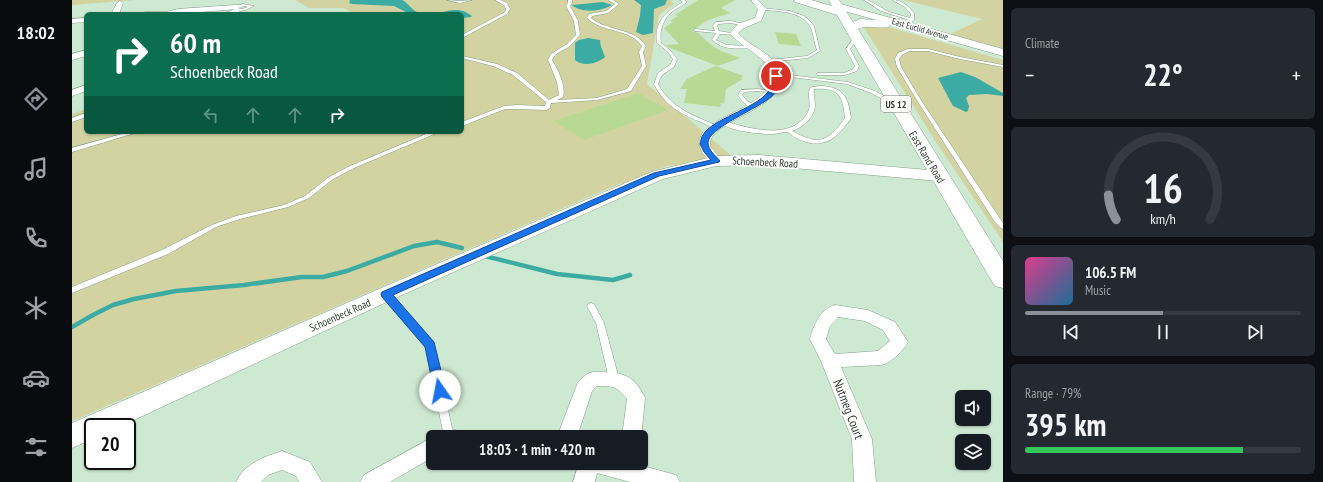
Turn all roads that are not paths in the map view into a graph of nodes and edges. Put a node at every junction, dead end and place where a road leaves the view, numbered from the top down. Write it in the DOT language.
graph roads {
  1 [pos="449,0"];
  2 [pos="470,0"];
  3 [pos="497,0"];
  4 [pos="570,0"];
  5 [pos="610,0"];
  6 [pos="682,0"];
  7 [pos="754,0"];
  8 [pos="800,0"];
  9 [pos="815,0"];
  10 [pos="866,0"];
  11 [pos="894,0"];
  12 [pos="120,3"];
  13 [pos="837,6"];
  14 [pos="236,8"];
  15 [pos="246,9"];
  16 [pos="762,9"];
  17 [pos="116,12"];
  18 [pos="174,12"];
  19 [pos="229,12"];
  20 [pos="249,12"];
  21 [pos="84,20"];
  22 [pos="72,21"];
  23 [pos="908,23"];
  24 [pos="885,24"];
  25 [pos="745,25"];
  26 [pos="695,30"];
  27 [pos="853,32"];
  28 [pos="718,33"];
  29 [pos="735,34"];
  30 [pos="464,36"];
  31 [pos="750,46"];
  32 [pos="1003,53"];
  33 [pos="84,54"];
  34 [pos="72,57"];
  35 [pos="464,57"];
  36 [pos="1003,57"];
  37 [pos="1003,66"];
  38 [pos="772,68"];
  39 [pos="84,89"];
  40 [pos="771,92"];
  41 [pos="72,93"];
  42 [pos="548,102"];
  43 [pos="895,103"];
  44 [pos="753,106"];
  45 [pos="84,116"];
  46 [pos="72,120"];
  47 [pos="464,123"];
  48 [pos="719,125"];
  49 [pos="787,130"];
  50 [pos="128,134"];
  51 [pos="431,134"];
  52 [pos="72,150"];
  53 [pos="716,161"];
  54 [pos="939,176"];
  55 [pos="1003,227"];
  56 [pos="1003,280"];
  57 [pos="74,288"];
  58 [pos="386,294"];
  59 [pos="592,306"];
  60 [pos="830,361"];
  61 [pos="614,379"];
  62 [pos="448,430"];
  63 [pos="569,430"];
  64 [pos="633,430"];
  65 [pos="72,436"];
  66 [pos="426,450"];
  67 [pos="587,470"];
  68 [pos="636,470"];
  69 [pos="248,482"];
  70 [pos="311,482"];
  71 [pos="371,482"];
  72 [pos="584,482"];
  73 [pos="669,482"];
  74 [pos="865,482"];
  1 -- 2 [label="lane"];
  3 -- 30 [label="lane"];
  4 -- 42 [label="lane"];
  5 -- 42 [label="lane"];
  6 -- 48 [label="lane"];
  7 -- 16 [label="street"];
  8 -- 13 [label="main road"];
  9 -- 13 [label="main road"];
  10 -- 23 [label="lane"];
  11 -- 23 [label="lane"];
  12 -- 17 [label="street"];
  13 -- 23 [label="main road, East Euclid Avenue"];
  13 -- 24 [label="main road, East Euclid Avenue"];
  13 -- 27 [label="main road, East Rand Road / US 12"];
  14 -- 15 [label="lane"];
  14 -- 15 [label="lane"];
  14 -- 18 [label="street"];
  14 -- 19 [label="lane"];
  15 -- 20 [label="lane"];
  16 -- 25 [label="street"];
  16 -- 38 [label="lane"];
  21 -- 22 [label="street"];
  23 -- 32 [label="main road, East Euclid Avenue"];
  24 -- 27 [label="main road"];
  24 -- 36 [label="main road, East Euclid Avenue"];
  25 -- 28 [label="lane"];
  25 -- 29 [label="street"];
  26 -- 28 [label="lane"];
  27 -- 38 [label="lane"];
  27 -- 43 [label="main road, East Rand Road / US 12"];
  28 -- 29 [label="lane"];
  28 -- 31 [label="lane"];
  29 -- 31 [label="street"];
  31 -- 38 [label="street"];
  33 -- 34 [label="street"];
  35 -- 42 [label="lane"];
  37 -- 55 [label="lane"];
  38 -- 40 [label="street"];
  38 -- 43 [label="lane"];
  39 -- 41 [label="street"];
  40 -- 44 [label="street"];
  40 -- 44 [label="lane"];
  42 -- 47 [label="lane"];
  43 -- 54 [label="main road, East Rand Road / US 12"];
  44 -- 48 [label="street"];
  45 -- 46 [label="lane"];
  48 -- 49 [label="lane"];
  48 -- 53 [label="street"];
  49 -- 49 [label="lane"];
  50 -- 52 [label="lane"];
  51 -- 57 [label="lane"];
  53 -- 54 [label="main road, Schoenbeck Road"];
  53 -- 58 [label="main road, Schoenbeck Road"];
  54 -- 56 [label="main road, East Rand Road / US 12"];
  58 -- 62 [label="lane"];
  58 -- 65 [label="main road, Schoenbeck Road"];
  59 -- 61 [label="lane"];
  60 -- 74 [label="street, Nutmeg Court"];
  61 -- 63 [label="street"];
  61 -- 64 [label="street"];
  66 -- 71 [label="street"];
  67 -- 72 [label="street"];
  68 -- 73 [label="street"];
  69 -- 70 [label="street"];
}
